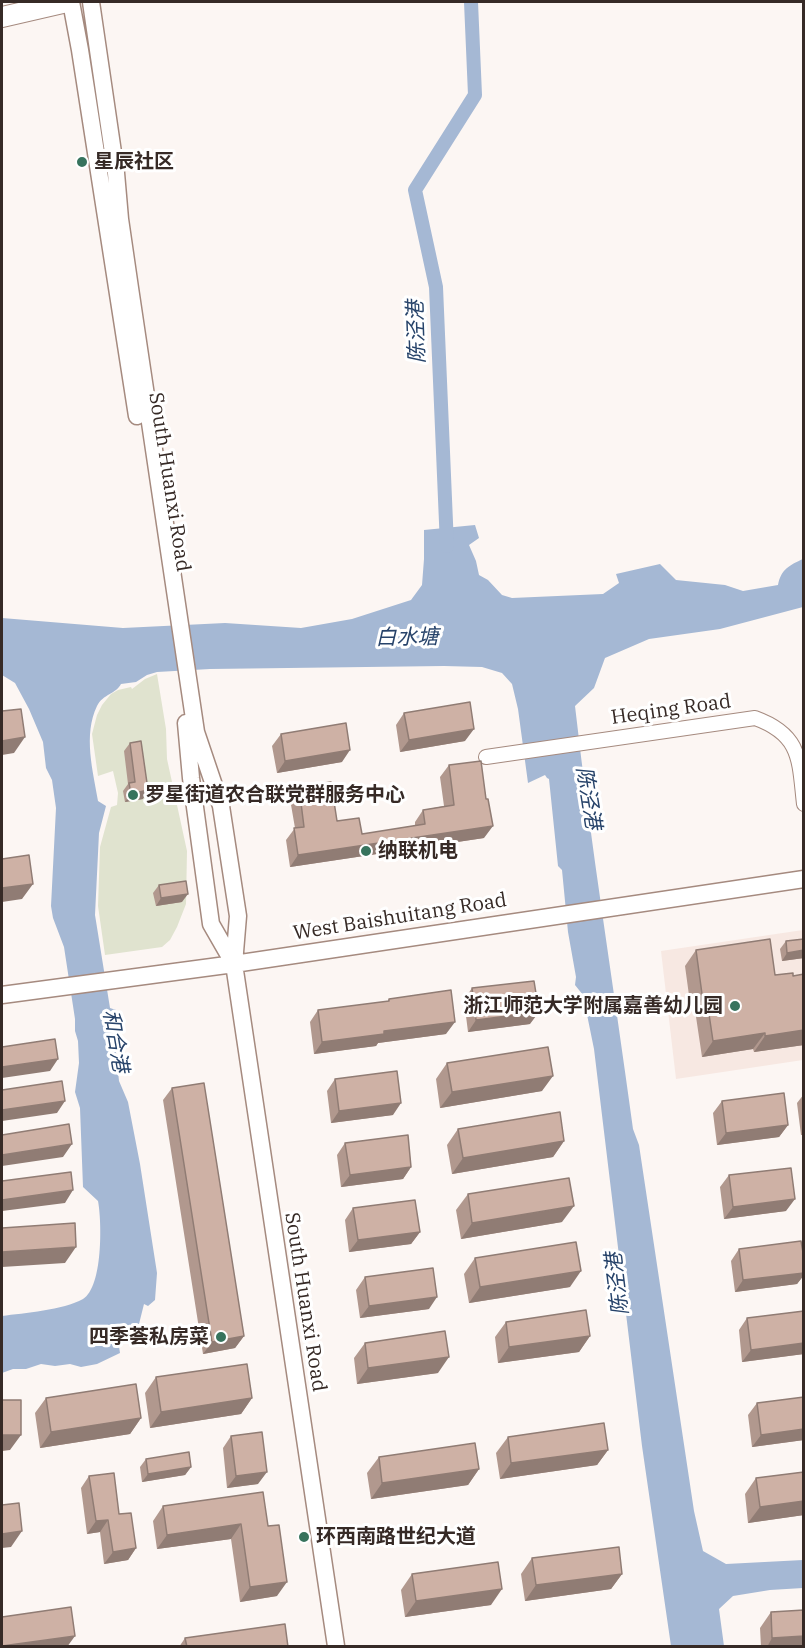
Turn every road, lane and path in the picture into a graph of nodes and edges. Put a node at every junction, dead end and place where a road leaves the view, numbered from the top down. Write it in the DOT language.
graph roads {
  1 [pos="69,2"];
  2 [pos="91,2"];
  3 [pos="2,17"];
  4 [pos="168,580"];
  5 [pos="192,732"];
  6 [pos="486,757"];
  7 [pos="804,804"];
  8 [pos="804,879"];
  9 [pos="234,964"];
  10 [pos="2,995"];
  11 [pos="336,1647"];
  1 -- 3 [label="main road"];
  1 -- 4 [label="street, South Huanxi Road"];
  2 -- 4 [label="street, South Huanxi Road"];
  4 -- 5 [label="street, South Huanxi Road"];
  5 -- 9 [label="street, South Huanxi Road"];
  5 -- 9 [label="street, South Huanxi Road"];
  6 -- 7 [label="street, Heqing Road"];
  8 -- 9 [label="street, West Baishuitang Road"];
  9 -- 10 [label="street, West Baishuitang Road"];
  9 -- 11 [label="street, South Huanxi Road"];
}
